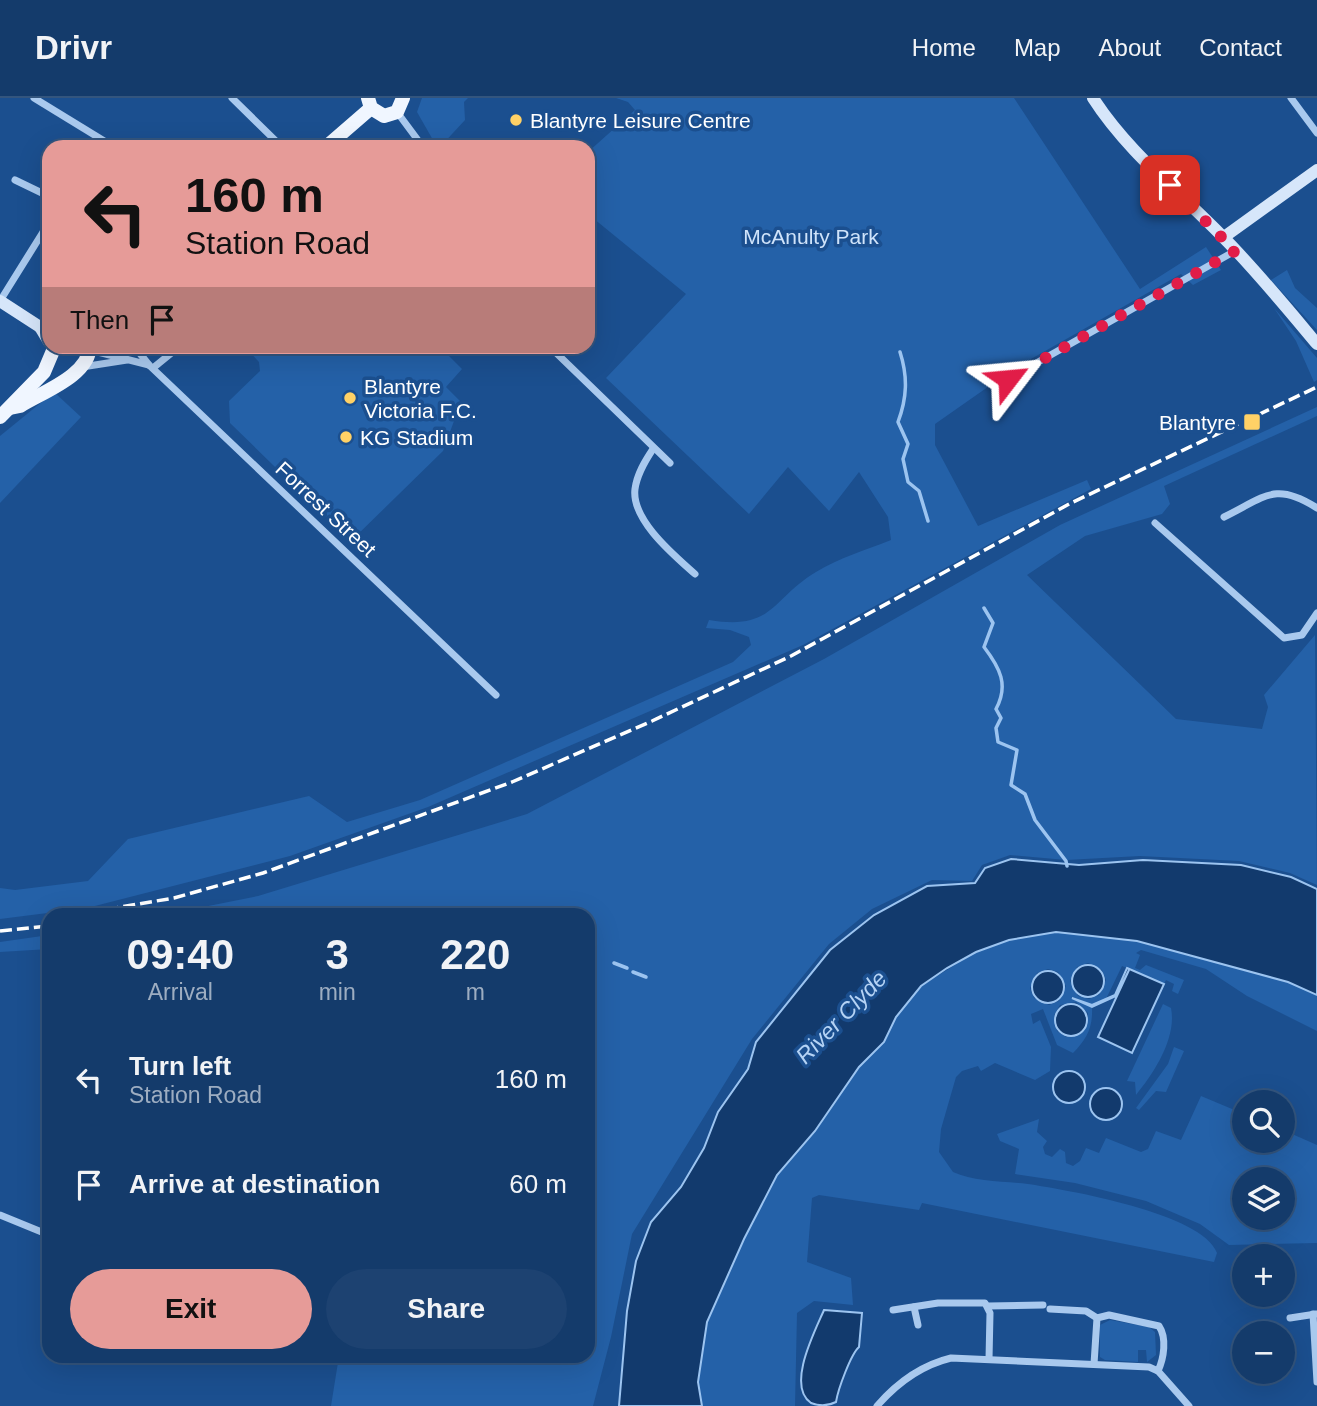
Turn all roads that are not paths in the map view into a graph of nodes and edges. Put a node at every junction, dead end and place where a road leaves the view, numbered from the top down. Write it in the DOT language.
graph roads {
  1 [pos="34,98"];
  2 [pos="232,98"];
  3 [pos="403,98"];
  4 [pos="1093,98"];
  5 [pos="1291,98"];
  6 [pos="369,103"];
  7 [pos="397,112"];
  8 [pos="1317,133"];
  9 [pos="103,140"];
  10 [pos="275,140"];
  11 [pos="333,140"];
  12 [pos="418,140"];
  13 [pos="1316,174"];
  14 [pos="15,180"];
  15 [pos="42,193"];
  16 [pos="42,234"];
  17 [pos="1224,237"];
  18 [pos="1235,251"];
  19 [pos="0,301"];
  20 [pos="42,326"];
  21 [pos="1317,344"];
  22 [pos="50,354"];
  23 [pos="54,354"];
  24 [pos="87,354"];
  25 [pos="114,354"];
  26 [pos="140,354"];
  27 [pos="169,354"];
  28 [pos="557,354"];
  29 [pos="127,360"];
  30 [pos="151,367"];
  31 [pos="78,369"];
  32 [pos="1008,379"];
  33 [pos="5,413"];
  34 [pos="653,449"];
  35 [pos="670,463"];
  36 [pos="1317,508"];
  37 [pos="1224,517"];
  38 [pos="1155,523"];
  39 [pos="695,573"];
  40 [pos="1317,613"];
  41 [pos="496,695"];
  42 [pos="0,1215"];
  43 [pos="42,1232"];
  44 [pos="988,1306"];
  45 [pos="914,1307"];
  46 [pos="893,1310"];
  47 [pos="1315,1314"];
  48 [pos="1097,1318"];
  49 [pos="1290,1318"];
  50 [pos="918,1325"];
  51 [pos="989,1359"];
  52 [pos="1094,1364"];
  53 [pos="1158,1371"];
  54 [pos="1317,1382"];
  55 [pos="877,1406"];
  56 [pos="1189,1406"];
  1 -- 9 [label="street"];
  2 -- 10 [label="street"];
  3 -- 7 [label="main road"];
  4 -- 17 [label="street"];
  5 -- 8 [label="street"];
  6 -- 7 [label="main road"];
  6 -- 11 [label="main road"];
  7 -- 12 [label="street"];
  13 -- 17 [label="street"];
  14 -- 15 [label="street"];
  16 -- 19 [label="street"];
  17 -- 18 [label="street"];
  18 -- 21 [label="street"];
  18 -- 32 [label="street"];
  19 -- 20 [label="street"];
  22 -- 33 [label="main road"];
  23 -- 31 [label="main road"];
  24 -- 31 [label="main road"];
  25 -- 29 [label="street"];
  26 -- 30 [label="street, Forrest Street"];
  27 -- 30 [label="street"];
  28 -- 34 [label="street"];
  29 -- 30 [label="street"];
  29 -- 31 [label="street"];
  30 -- 41 [label="street, Forrest Street"];
  31 -- 33 [label="main road"];
  34 -- 35 [label="street"];
  34 -- 39 [label="street"];
  36 -- 37 [label="street"];
  38 -- 40 [label="street"];
  42 -- 43 [label="street"];
  44 -- 45 [label="street"];
  44 -- 48 [label="street"];
  44 -- 51 [label="street"];
  45 -- 46 [label="street"];
  45 -- 50 [label="street"];
  47 -- 49 [label="street"];
  47 -- 54 [label="street"];
  48 -- 52 [label="street"];
  48 -- 53 [label="street"];
  51 -- 52 [label="street"];
  51 -- 55 [label="street"];
  52 -- 53 [label="street"];
  53 -- 56 [label="street"];
}
